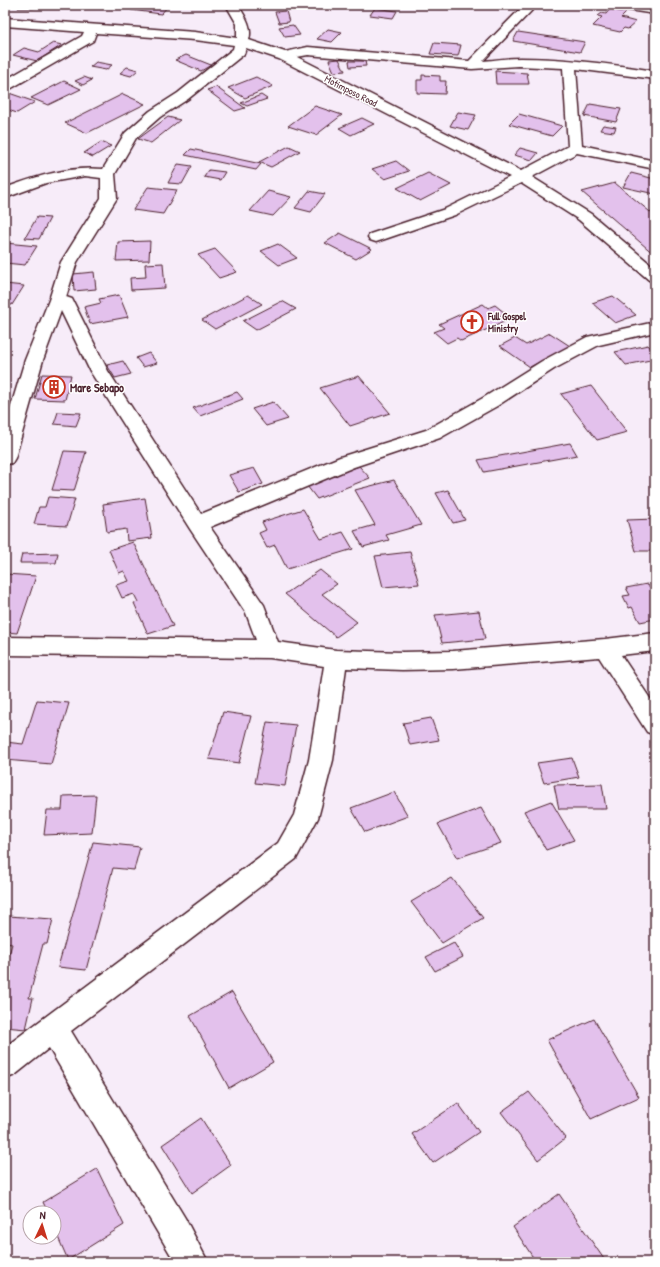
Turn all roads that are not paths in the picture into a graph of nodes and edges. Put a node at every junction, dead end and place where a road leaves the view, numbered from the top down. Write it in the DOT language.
graph roads {
  1 [pos="232,5"];
  2 [pos="531,5"];
  3 [pos="622,5"];
  4 [pos="655,10"];
  5 [pos="5,22"];
  6 [pos="92,28"];
  7 [pos="241,42"];
  8 [pos="284,56"];
  9 [pos="472,65"];
  10 [pos="569,65"];
  11 [pos="655,75"];
  12 [pos="5,86"];
  13 [pos="575,148"];
  14 [pos="655,165"];
  15 [pos="108,174"];
  16 [pos="521,177"];
  17 [pos="5,179"];
  18 [pos="22,186"];
  19 [pos="5,193"];
  20 [pos="376,237"];
  21 [pos="655,276"];
  22 [pos="57,300"];
  23 [pos="655,327"];
  24 [pos="5,458"];
  25 [pos="197,524"];
  26 [pos="655,642"];
  27 [pos="5,646"];
  28 [pos="605,648"];
  29 [pos="270,649"];
  30 [pos="336,659"];
  31 [pos="655,725"];
  32 [pos="55,1026"];
  33 [pos="5,1065"];
  34 [pos="192,1262"];
  1 -- 7 [label="street"];
  2 -- 9 [label="street"];
  3 -- 4 [label="street"];
  5 -- 6 [label="street, Motimposo Road"];
  6 -- 7 [label="street, Motimposo Road"];
  6 -- 12 [label="street"];
  7 -- 8 [label="street, Motimposo Road"];
  7 -- 15 [label="street"];
  8 -- 9 [label="street"];
  8 -- 16 [label="street, Motimposo Road"];
  9 -- 10 [label="street"];
  10 -- 11 [label="street"];
  10 -- 13 [label="street"];
  13 -- 14 [label="street"];
  13 -- 16 [label="street"];
  15 -- 18 [label="street"];
  15 -- 22 [label="street"];
  16 -- 20 [label="street"];
  16 -- 21 [label="street, Motimposo Road"];
  17 -- 18 [label="street"];
  18 -- 19 [label="street"];
  22 -- 24 [label="street"];
  22 -- 25 [label="street"];
  23 -- 25 [label="street"];
  25 -- 29 [label="street"];
  26 -- 28 [label="street"];
  27 -- 29 [label="street"];
  28 -- 30 [label="street"];
  28 -- 31 [label="street"];
  29 -- 30 [label="street"];
  30 -- 32 [label="street"];
  32 -- 33 [label="street"];
  32 -- 34 [label="street"];
}
